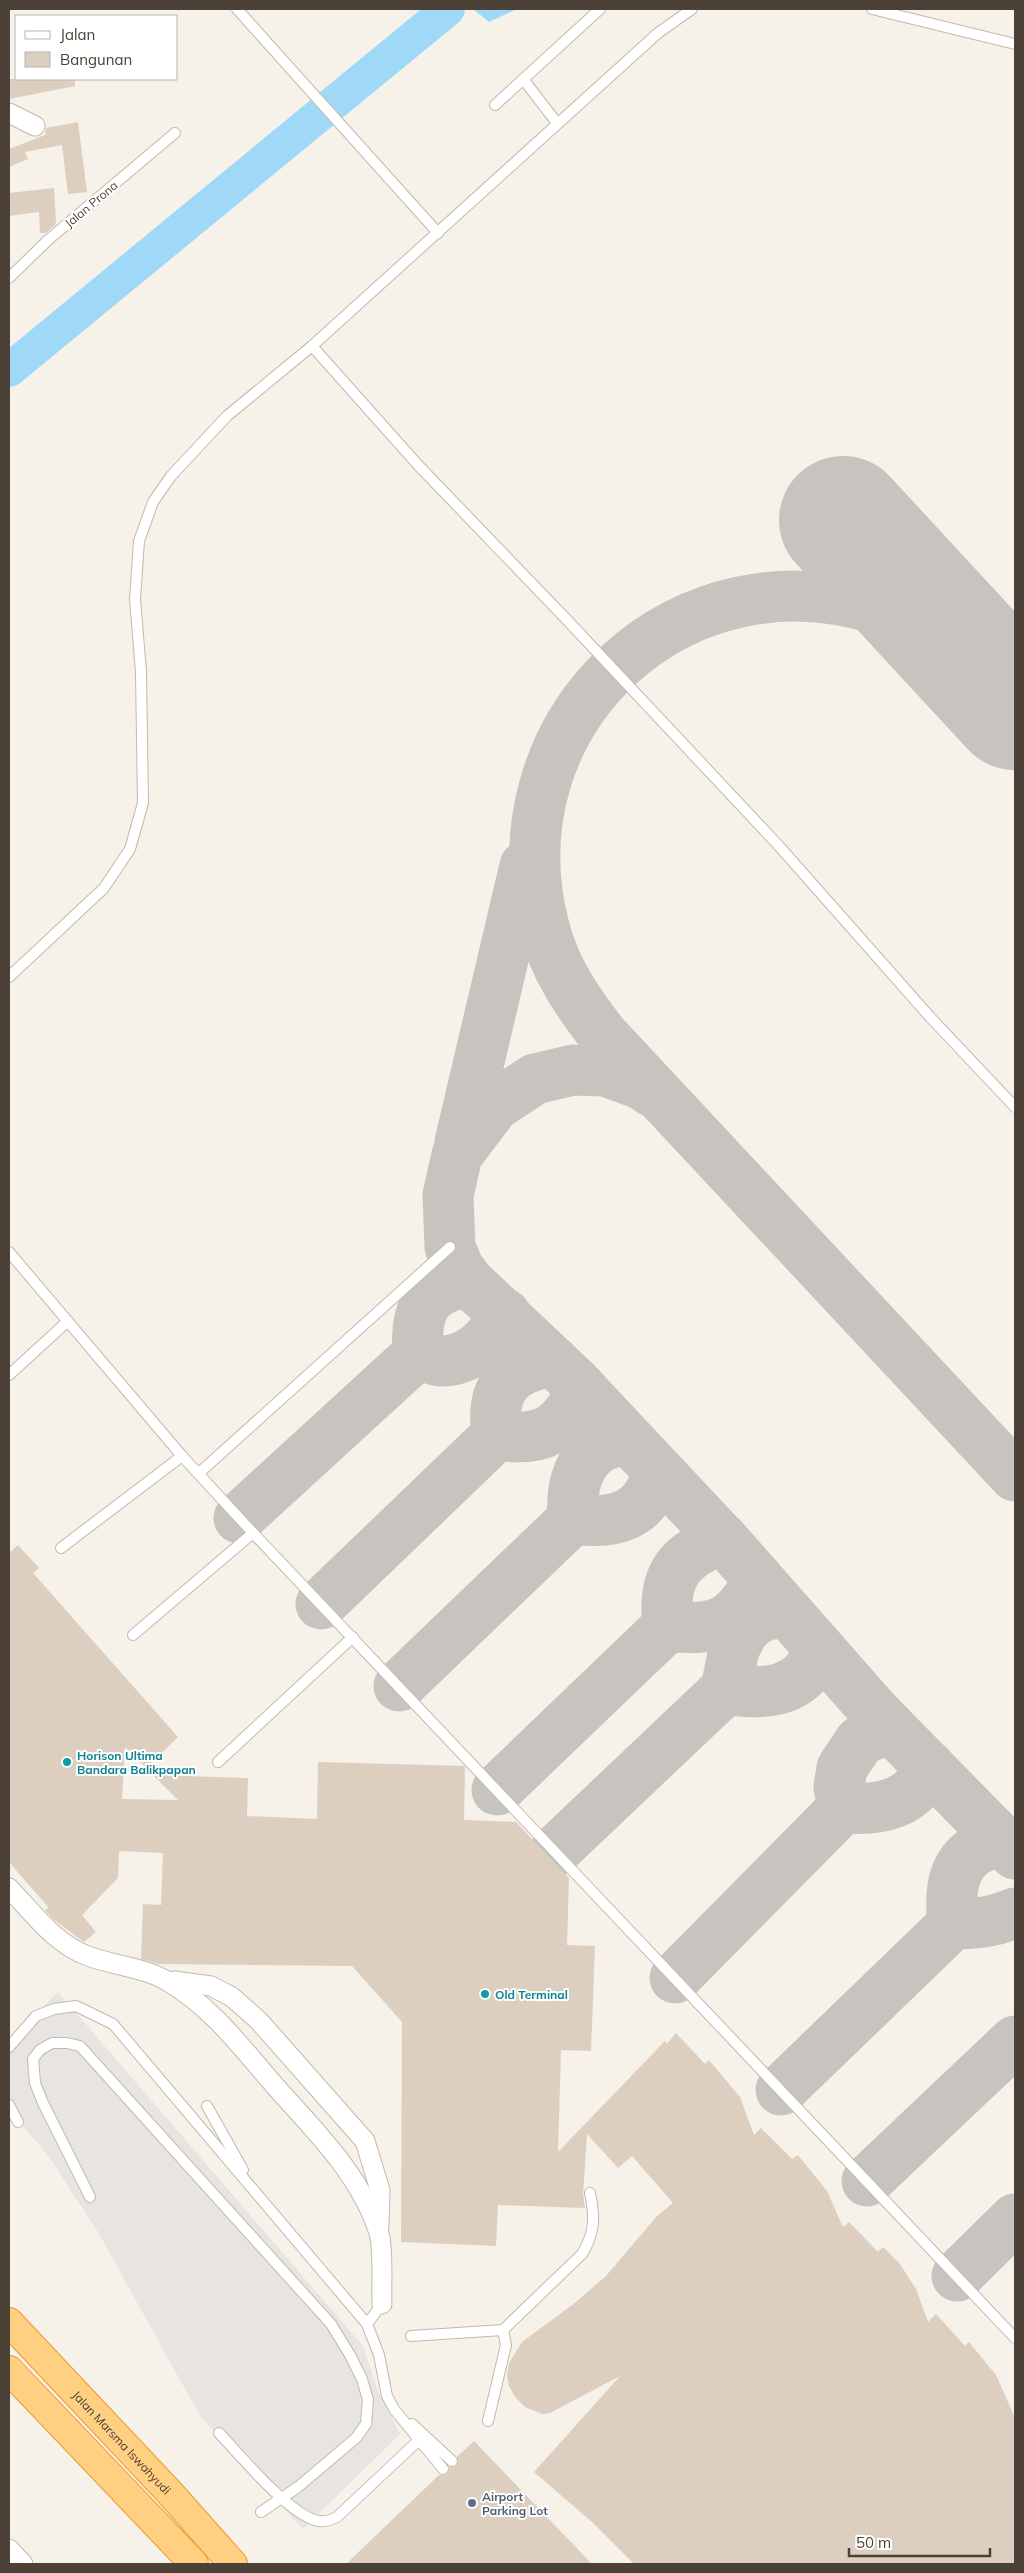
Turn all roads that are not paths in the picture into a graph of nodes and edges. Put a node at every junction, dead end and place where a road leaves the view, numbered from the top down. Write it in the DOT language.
graph roads {
  1 [pos="236,9"];
  2 [pos="600,9"];
  3 [pos="692,9"];
  4 [pos="872,9"];
  5 [pos="1015,44"];
  6 [pos="523,79"];
  7 [pos="495,105"];
  8 [pos="9,113"];
  9 [pos="557,124"];
  10 [pos="35,126"];
  11 [pos="175,133"];
  12 [pos="438,234"];
  13 [pos="9,278"];
  14 [pos="312,346"];
  15 [pos="9,977"];
  16 [pos="1015,1107"];
  17 [pos="450,1247"];
  18 [pos="9,1252"];
  19 [pos="68,1321"];
  20 [pos="9,1374"];
  21 [pos="182,1456"];
  22 [pos="199,1473"];
  23 [pos="253,1532"];
  24 [pos="61,1548"];
  25 [pos="133,1635"];
  26 [pos="353,1637"];
  27 [pos="218,1762"];
  28 [pos="9,1888"];
  29 [pos="165,1979"];
  30 [pos="9,2047"];
  31 [pos="9,2105"];
  32 [pos="207,2106"];
  33 [pos="18,2122"];
  34 [pos="254,2191"];
  35 [pos="590,2193"];
  36 [pos="90,2197"];
  37 [pos="379,2235"];
  38 [pos="382,2304"];
  39 [pos="9,2322"];
  40 [pos="367,2324"];
  41 [pos="502,2330"];
  42 [pos="412,2336"];
  43 [pos="1015,2338"];
  44 [pos="9,2370"];
  45 [pos="394,2410"];
  46 [pos="488,2421"];
  47 [pos="219,2433"];
  48 [pos="419,2440"];
  49 [pos="452,2461"];
  50 [pos="443,2469"];
  51 [pos="282,2499"];
  52 [pos="261,2512"];
  53 [pos="9,2549"];
  54 [pos="23,2564"];
  55 [pos="194,2564"];
  56 [pos="233,2564"];
  1 -- 12 [label="lane"];
  2 -- 6 [label="lane"];
  3 -- 9 [label="lane"];
  4 -- 5 [label="lane"];
  6 -- 7 [label="lane"];
  6 -- 9 [label="lane"];
  8 -- 10 [label="street"];
  9 -- 12 [label="lane"];
  11 -- 13 [label="lane, Jalan Prona"];
  12 -- 14 [label="lane"];
  14 -- 15 [label="lane"];
  14 -- 16 [label="lane"];
  17 -- 22 [label="lane"];
  18 -- 19 [label="lane"];
  19 -- 20 [label="lane"];
  19 -- 21 [label="lane"];
  21 -- 22 [label="lane"];
  21 -- 24 [label="lane"];
  22 -- 23 [label="lane"];
  23 -- 25 [label="lane"];
  23 -- 26 [label="lane"];
  26 -- 27 [label="lane"];
  26 -- 43 [label="lane"];
  28 -- 29 [label="street"];
  29 -- 37 [label="street"];
  29 -- 37 [label="street"];
  30 -- 34 [label="lane"];
  31 -- 33 [label="lane"];
  32 -- 34 [label="lane"];
  34 -- 40 [label="lane"];
  35 -- 41 [label="lane"];
  36 -- 51 [label="lane"];
  37 -- 38 [label="street"];
  38 -- 40 [label="lane"];
  39 -- 56 [label="highway, Jalan Marsma Iswahyudi"];
  40 -- 45 [label="lane"];
  41 -- 42 [label="lane"];
  41 -- 46 [label="lane"];
  44 -- 55 [label="highway"];
  45 -- 48 [label="lane"];
  45 -- 49 [label="lane"];
  47 -- 51 [label="lane"];
  48 -- 50 [label="lane"];
  48 -- 51 [label="lane"];
  51 -- 52 [label="lane"];
  53 -- 54 [label="street"];
}
